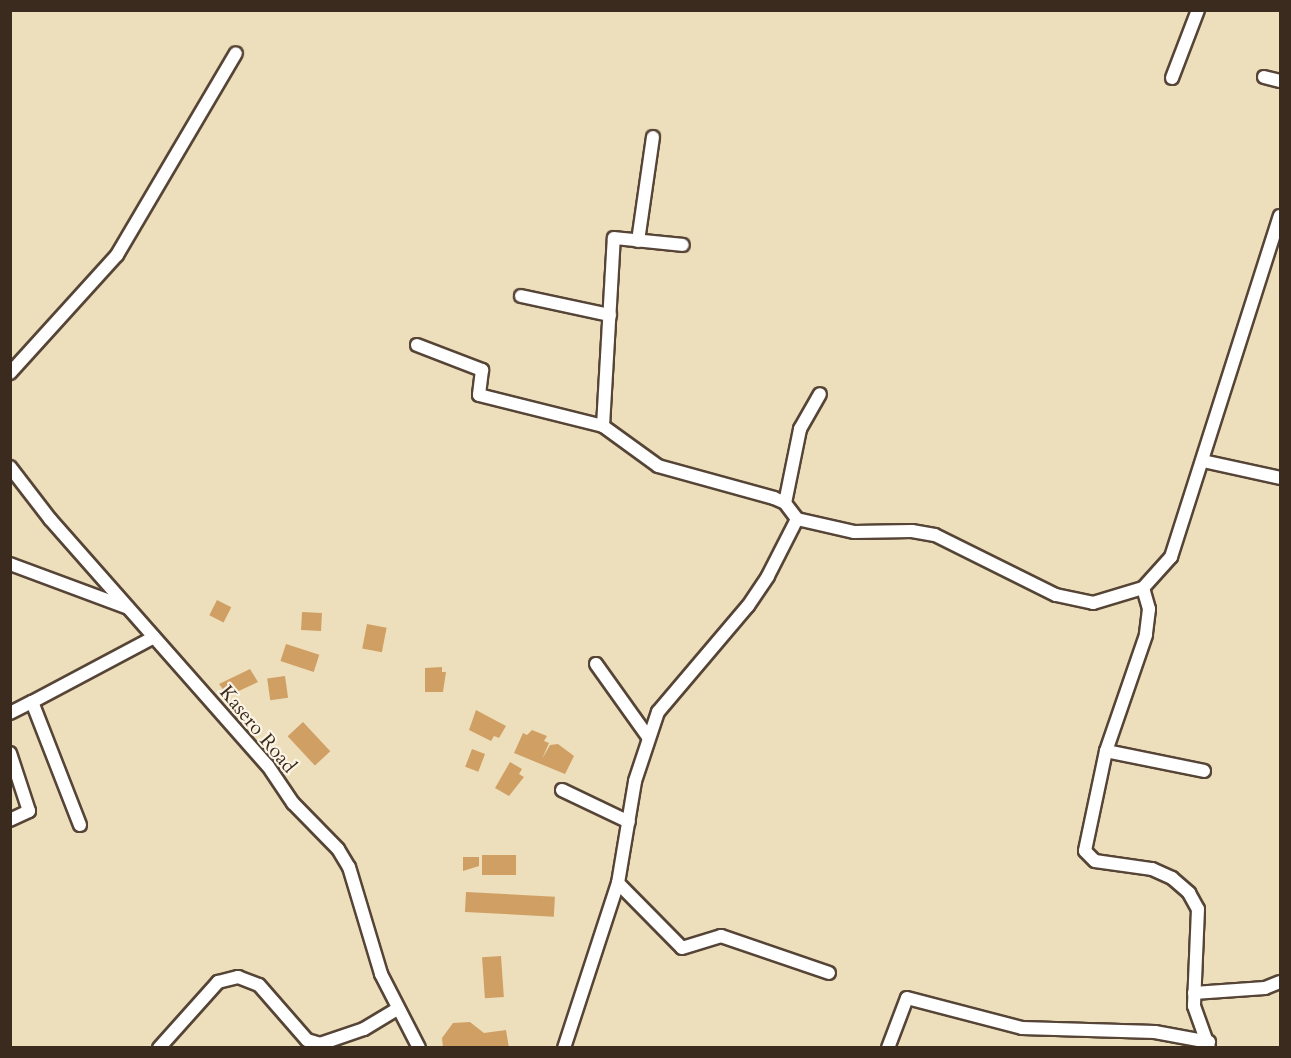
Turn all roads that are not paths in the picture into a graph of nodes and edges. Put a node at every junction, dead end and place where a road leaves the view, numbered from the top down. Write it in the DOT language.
graph roads {
  1 [pos="1198,10"];
  2 [pos="236,53"];
  3 [pos="1264,77"];
  4 [pos="1172,78"];
  5 [pos="1281,81"];
  6 [pos="653,137"];
  7 [pos="1281,216"];
  8 [pos="638,240"];
  9 [pos="683,245"];
  10 [pos="520,296"];
  11 [pos="610,315"];
  12 [pos="417,345"];
  13 [pos="10,373"];
  14 [pos="820,394"];
  15 [pos="603,426"];
  16 [pos="1203,461"];
  17 [pos="10,467"];
  18 [pos="1281,478"];
  19 [pos="785,503"];
  20 [pos="797,519"];
  21 [pos="10,564"];
  22 [pos="1143,588"];
  23 [pos="129,609"];
  24 [pos="154,637"];
  25 [pos="596,664"];
  26 [pos="32,702"];
  27 [pos="10,713"];
  28 [pos="648,737"];
  29 [pos="1106,751"];
  30 [pos="10,753"];
  31 [pos="1204,771"];
  32 [pos="562,790"];
  33 [pos="10,820"];
  34 [pos="629,822"];
  35 [pos="80,825"];
  36 [pos="618,883"];
  37 [pos="829,973"];
  38 [pos="1281,982"];
  39 [pos="1194,993"];
  40 [pos="397,1009"];
  41 [pos="1209,1045"];
  42 [pos="159,1047"];
  43 [pos="419,1047"];
  44 [pos="564,1047"];
  45 [pos="888,1047"];
  1 -- 4 [label="street"];
  2 -- 13 [label="street"];
  3 -- 5 [label="street"];
  6 -- 8 [label="street"];
  7 -- 16 [label="street"];
  8 -- 9 [label="street"];
  8 -- 11 [label="street"];
  10 -- 11 [label="street"];
  11 -- 15 [label="street"];
  12 -- 15 [label="street"];
  14 -- 19 [label="street"];
  15 -- 19 [label="street"];
  16 -- 18 [label="street"];
  16 -- 22 [label="street"];
  17 -- 23 [label="street, Kasero Road"];
  19 -- 20 [label="street"];
  20 -- 22 [label="street"];
  20 -- 28 [label="street"];
  21 -- 23 [label="street"];
  22 -- 29 [label="street"];
  23 -- 24 [label="street, Kasero Road"];
  24 -- 26 [label="street"];
  24 -- 40 [label="street, Kasero Road"];
  25 -- 28 [label="street"];
  26 -- 27 [label="street"];
  26 -- 35 [label="street"];
  28 -- 34 [label="street"];
  29 -- 31 [label="street"];
  29 -- 39 [label="street"];
  30 -- 33 [label="street"];
  32 -- 34 [label="street"];
  34 -- 36 [label="street"];
  36 -- 37 [label="street"];
  36 -- 44 [label="street"];
  38 -- 39 [label="street"];
  39 -- 41 [label="street"];
  40 -- 42 [label="street"];
  40 -- 43 [label="street, Kasero Road"];
  41 -- 45 [label="street"];
}
